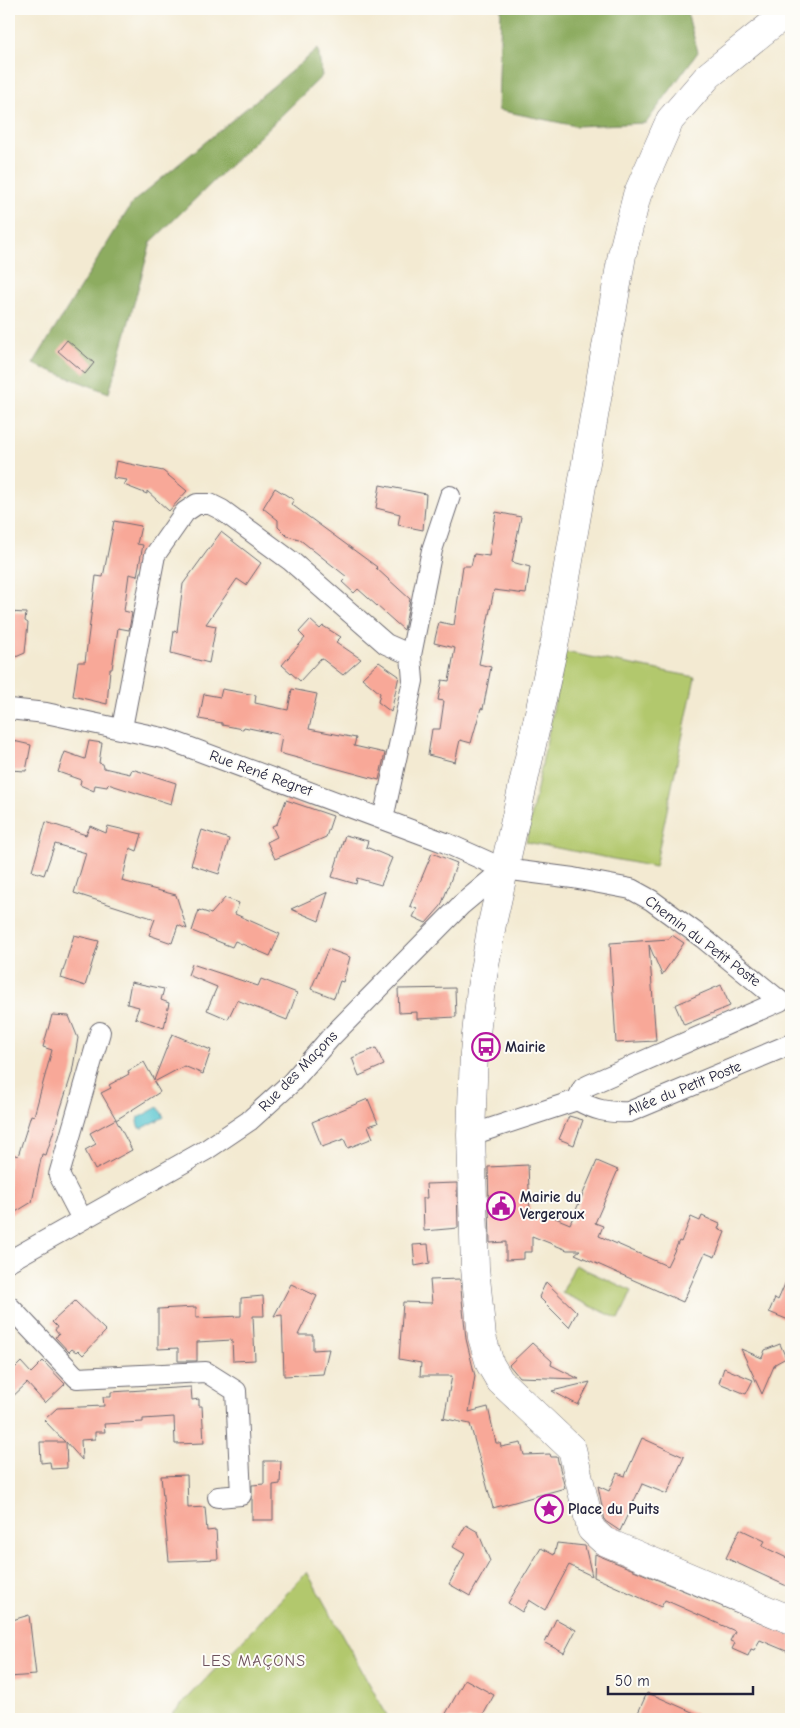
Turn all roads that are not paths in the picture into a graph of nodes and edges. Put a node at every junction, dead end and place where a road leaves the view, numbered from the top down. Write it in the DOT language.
graph roads {
  1 [pos="791,9"];
  2 [pos="450,496"];
  3 [pos="411,655"];
  4 [pos="9,709"];
  5 [pos="122,728"];
  6 [pos="383,819"];
  7 [pos="504,869"];
  8 [pos="100,1032"];
  9 [pos="791,1044"];
  10 [pos="577,1100"];
  11 [pos="472,1135"];
  12 [pos="82,1219"];
  13 [pos="9,1261"];
  14 [pos="9,1306"];
  15 [pos="218,1497"];
  16 [pos="791,1620"];
  1 -- 7 [label="street"];
  2 -- 3 [label="street"];
  3 -- 5 [label="street"];
  3 -- 6 [label="street"];
  4 -- 5 [label="street, Rue René Regret"];
  5 -- 6 [label="street, Rue René Regret"];
  6 -- 7 [label="street, Rue René Regret"];
  7 -- 10 [label="street, Chemin du Petit Poste"];
  7 -- 11 [label="street"];
  7 -- 12 [label="street, Rue des Maçons"];
  8 -- 12 [label="street"];
  9 -- 10 [label="street, Allée du Petit Poste"];
  10 -- 11 [label="street"];
  11 -- 16 [label="street"];
  12 -- 13 [label="street, Rue des Maçons"];
  14 -- 15 [label="street"];
}
